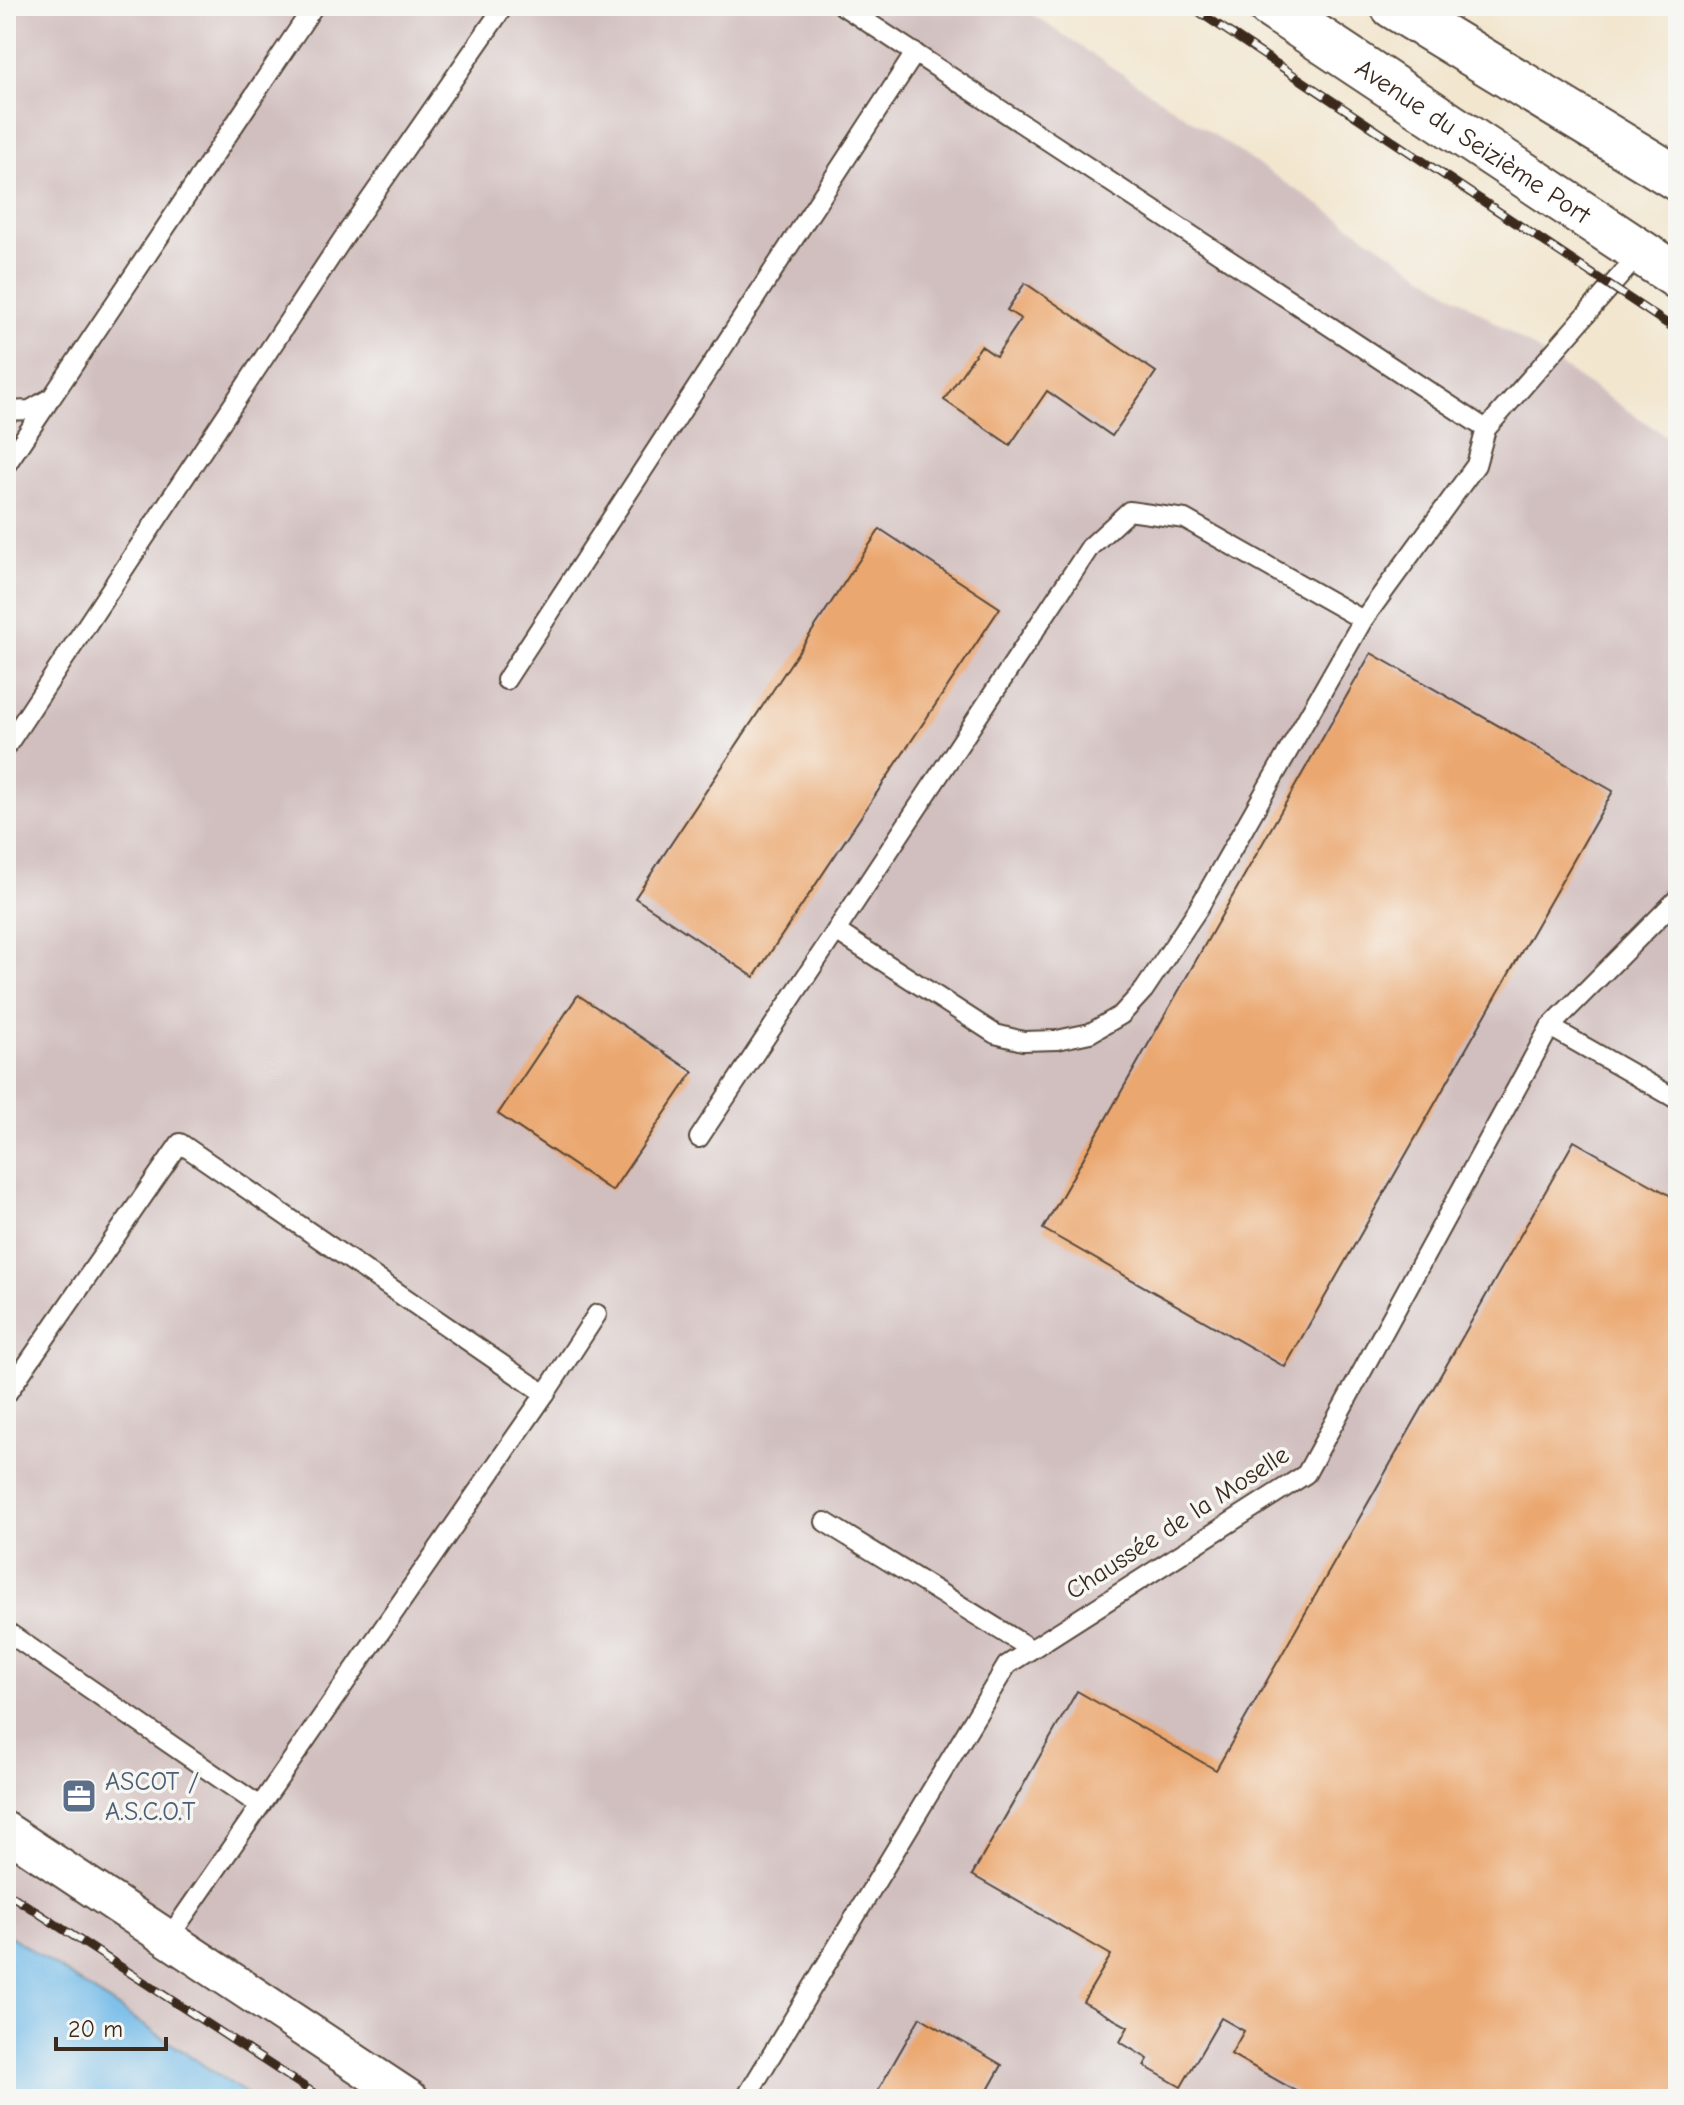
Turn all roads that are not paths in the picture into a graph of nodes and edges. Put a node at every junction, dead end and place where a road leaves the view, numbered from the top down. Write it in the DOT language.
graph roads {
  1 [pos="314,6"];
  2 [pos="504,6"];
  3 [pos="843,6"];
  4 [pos="1270,6"];
  5 [pos="1393,6"];
  6 [pos="915,53"];
  7 [pos="1678,179"];
  8 [pos="1659,252"];
  9 [pos="1678,277"];
  10 [pos="52,397"];
  11 [pos="6,411"];
  12 [pos="1486,429"];
  13 [pos="6,465"];
  14 [pos="1363,620"];
  15 [pos="506,680"];
  16 [pos="6,747"];
  17 [pos="1678,898"];
  18 [pos="836,931"];
  19 [pos="1550,1027"];
  20 [pos="1678,1100"];
  21 [pos="699,1138"];
  22 [pos="597,1314"];
  23 [pos="545,1394"];
  24 [pos="6,1395"];
  25 [pos="825,1522"];
  26 [pos="6,1631"];
  27 [pos="1031,1649"];
  28 [pos="260,1806"];
  29 [pos="6,1831"];
  30 [pos="168,1939"];
  31 [pos="410,2099"];
  32 [pos="745,2099"];
  1 -- 10 [label="lane"];
  2 -- 16 [label="lane"];
  3 -- 6 [label="lane"];
  4 -- 8 [label="main road, Avenue du Seizième Port"];
  5 -- 7 [label="main road"];
  6 -- 12 [label="lane"];
  6 -- 15 [label="lane"];
  8 -- 9 [label="main road, Avenue du Seizième Port"];
  8 -- 12 [label="lane"];
  10 -- 11 [label="lane"];
  10 -- 13 [label="lane"];
  12 -- 14 [label="lane"];
  14 -- 18 [label="lane"];
  14 -- 18 [label="lane"];
  17 -- 19 [label="lane, Chaussée de la Moselle"];
  18 -- 21 [label="lane"];
  19 -- 20 [label="lane"];
  19 -- 27 [label="lane, Chaussée de la Moselle"];
  22 -- 23 [label="lane"];
  23 -- 24 [label="lane"];
  23 -- 28 [label="lane"];
  25 -- 27 [label="lane"];
  26 -- 28 [label="lane"];
  27 -- 32 [label="lane, Chaussée de la Moselle"];
  28 -- 30 [label="lane"];
  29 -- 30 [label="street"];
  30 -- 31 [label="street"];
}
